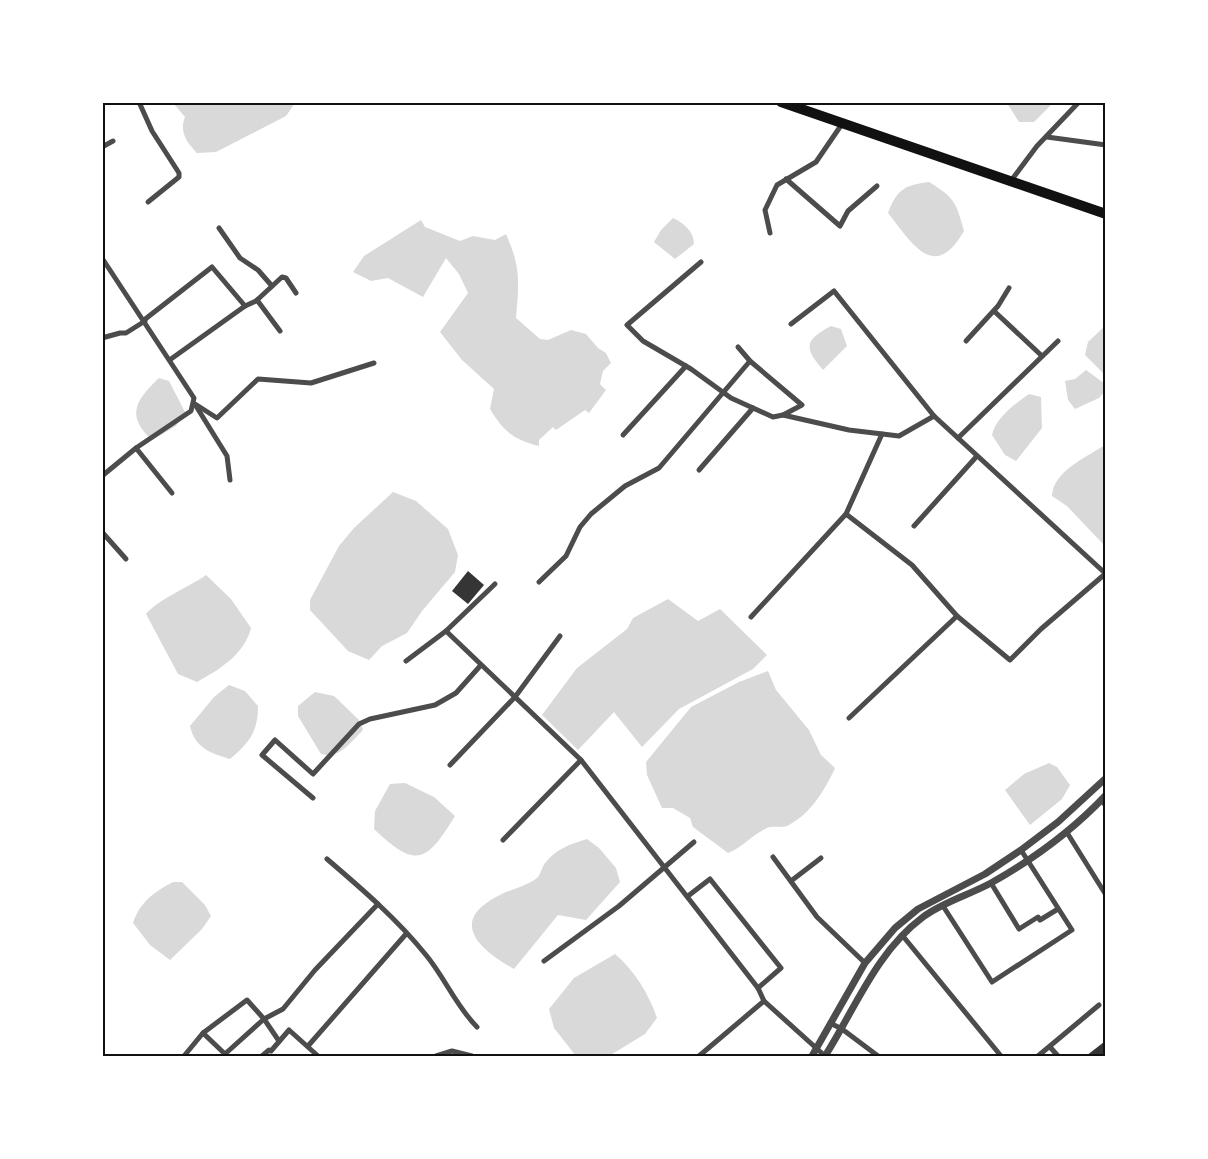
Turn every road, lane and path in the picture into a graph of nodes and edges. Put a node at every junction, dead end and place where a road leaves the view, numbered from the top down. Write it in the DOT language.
graph roads {
  1 [pos="139,102"];
  2 [pos="781,102"];
  3 [pos="1079,102"];
  4 [pos="842,124"];
  5 [pos="1047,136"];
  6 [pos="113,141"];
  7 [pos="1106,146"];
  8 [pos="102,147"];
  9 [pos="786,180"];
  10 [pos="1010,182"];
  11 [pos="877,186"];
  12 [pos="148,202"];
  13 [pos="1106,214"];
  14 [pos="219,228"];
  15 [pos="770,233"];
  16 [pos="102,258"];
  17 [pos="701,262"];
  18 [pos="272,286"];
  19 [pos="1009,288"];
  20 [pos="296,294"];
  21 [pos="257,300"];
  22 [pos="245,306"];
  23 [pos="994,311"];
  24 [pos="144,320"];
  25 [pos="791,324"];
  26 [pos="280,330"];
  27 [pos="102,338"];
  28 [pos="966,341"];
  29 [pos="1058,341"];
  30 [pos="738,347"];
  31 [pos="1042,356"];
  32 [pos="170,359"];
  33 [pos="750,361"];
  34 [pos="374,363"];
  35 [pos="686,366"];
  36 [pos="723,392"];
  37 [pos="195,404"];
  38 [pos="753,408"];
  39 [pos="784,415"];
  40 [pos="934,416"];
  41 [pos="882,434"];
  42 [pos="623,435"];
  43 [pos="958,438"];
  44 [pos="136,448"];
  45 [pos="977,456"];
  46 [pos="699,470"];
  47 [pos="102,476"];
  48 [pos="230,480"];
  49 [pos="172,493"];
  50 [pos="846,514"];
  51 [pos="914,526"];
  52 [pos="102,532"];
  53 [pos="126,559"];
  54 [pos="1105,574"];
  55 [pos="539,582"];
  56 [pos="495,584"];
  57 [pos="957,616"];
  58 [pos="751,617"];
  59 [pos="446,631"];
  60 [pos="560,636"];
  61 [pos="406,662"];
  62 [pos="482,665"];
  63 [pos="515,697"];
  64 [pos="849,718"];
  65 [pos="580,760"];
  66 [pos="450,765"];
  67 [pos="1106,778"];
  68 [pos="313,798"];
  69 [pos="1104,800"];
  70 [pos="1065,830"];
  71 [pos="503,840"];
  72 [pos="694,842"];
  73 [pos="1021,850"];
  74 [pos="773,857"];
  75 [pos="821,858"];
  76 [pos="328,859"];
  77 [pos="1027,860"];
  78 [pos="665,868"];
  79 [pos="791,881"];
  80 [pos="991,883"];
  81 [pos="1106,895"];
  82 [pos="688,896"];
  83 [pos="378,904"];
  84 [pos="943,906"];
  85 [pos="1058,909"];
  86 [pos="406,934"];
  87 [pos="902,935"];
  88 [pos="544,960"];
  89 [pos="865,963"];
  90 [pos="758,988"];
  91 [pos="764,1001"];
  92 [pos="1099,1005"];
  93 [pos="264,1019"];
  94 [pos="832,1024"];
  95 [pos="477,1027"];
  96 [pos="842,1029"];
  97 [pos="203,1033"];
  98 [pos="279,1041"];
  99 [pos="308,1046"];
  100 [pos="1050,1047"];
  101 [pos="818,1050"];
  102 [pos="184,1056"];
  103 [pos="226,1056"];
  104 [pos="262,1056"];
  105 [pos="318,1056"];
  106 [pos="436,1056"];
  107 [pos="472,1056"];
  108 [pos="699,1056"];
  109 [pos="812,1056"];
  110 [pos="825,1056"];
  111 [pos="878,1056"];
  112 [pos="1001,1056"];
  113 [pos="1038,1056"];
  114 [pos="1058,1056"];
  1 -- 12 [label="street"];
  2 -- 4 [label="highway"];
  3 -- 5 [label="street"];
  4 -- 9 [label="street"];
  4 -- 10 [label="highway"];
  5 -- 7 [label="street"];
  5 -- 10 [label="street"];
  6 -- 8 [label="street"];
  9 -- 11 [label="street"];
  9 -- 15 [label="street"];
  10 -- 13 [label="highway"];
  14 -- 18 [label="street"];
  16 -- 24 [label="street"];
  17 -- 35 [label="street"];
  18 -- 20 [label="street"];
  18 -- 21 [label="street"];
  19 -- 23 [label="street"];
  21 -- 22 [label="street"];
  21 -- 26 [label="street"];
  22 -- 24 [label="street"];
  22 -- 32 [label="street"];
  23 -- 28 [label="street"];
  23 -- 31 [label="street"];
  24 -- 27 [label="street"];
  24 -- 32 [label="street"];
  25 -- 40 [label="street"];
  29 -- 31 [label="street"];
  30 -- 33 [label="street"];
  31 -- 43 [label="street"];
  32 -- 37 [label="street"];
  33 -- 36 [label="street"];
  33 -- 39 [label="street"];
  34 -- 37 [label="street"];
  35 -- 36 [label="street"];
  35 -- 42 [label="street"];
  36 -- 38 [label="street"];
  36 -- 55 [label="street"];
  37 -- 44 [label="street"];
  37 -- 48 [label="street"];
  38 -- 39 [label="street"];
  38 -- 46 [label="street"];
  39 -- 41 [label="street"];
  40 -- 41 [label="street"];
  40 -- 43 [label="street"];
  41 -- 50 [label="street"];
  43 -- 45 [label="street"];
  44 -- 47 [label="street"];
  44 -- 49 [label="street"];
  45 -- 51 [label="street"];
  45 -- 54 [label="street"];
  50 -- 57 [label="street"];
  50 -- 58 [label="street"];
  52 -- 53 [label="street"];
  54 -- 57 [label="street"];
  56 -- 59 [label="street"];
  57 -- 64 [label="street"];
  59 -- 61 [label="street"];
  59 -- 62 [label="street"];
  60 -- 63 [label="street"];
  62 -- 63 [label="street"];
  62 -- 68 [label="street"];
  63 -- 65 [label="street"];
  63 -- 66 [label="street"];
  65 -- 71 [label="street"];
  65 -- 78 [label="street"];
  67 -- 73 [label="street"];
  69 -- 70 [label="street"];
  70 -- 77 [label="street"];
  70 -- 81 [label="street"];
  72 -- 78 [label="street"];
  73 -- 77 [label="street"];
  73 -- 89 [label="street"];
  74 -- 79 [label="street"];
  75 -- 79 [label="street"];
  76 -- 83 [label="street"];
  77 -- 80 [label="street"];
  77 -- 85 [label="street"];
  78 -- 82 [label="street"];
  78 -- 88 [label="street"];
  79 -- 89 [label="street"];
  80 -- 84 [label="street"];
  80 -- 85 [label="street"];
  82 -- 90 [label="street"];
  82 -- 90 [label="street"];
  83 -- 86 [label="street"];
  83 -- 93 [label="street"];
  84 -- 85 [label="street"];
  84 -- 87 [label="street"];
  86 -- 95 [label="street"];
  86 -- 99 [label="street"];
  87 -- 96 [label="street"];
  87 -- 112 [label="street"];
  89 -- 94 [label="street"];
  90 -- 91 [label="street"];
  91 -- 101 [label="street"];
  91 -- 108 [label="street"];
  92 -- 100 [label="street"];
  93 -- 97 [label="street"];
  93 -- 98 [label="street"];
  93 -- 103 [label="street"];
  94 -- 96 [label="street"];
  94 -- 101 [label="street"];
  96 -- 110 [label="street"];
  96 -- 111 [label="street"];
  97 -- 102 [label="street"];
  97 -- 103 [label="street"];
  98 -- 99 [label="street"];
  98 -- 104 [label="street"];
  99 -- 105 [label="street"];
  100 -- 113 [label="street"];
  100 -- 114 [label="street"];
  101 -- 109 [label="street"];
  101 -- 110 [label="street"];
  106 -- 107 [label="street"];
}
